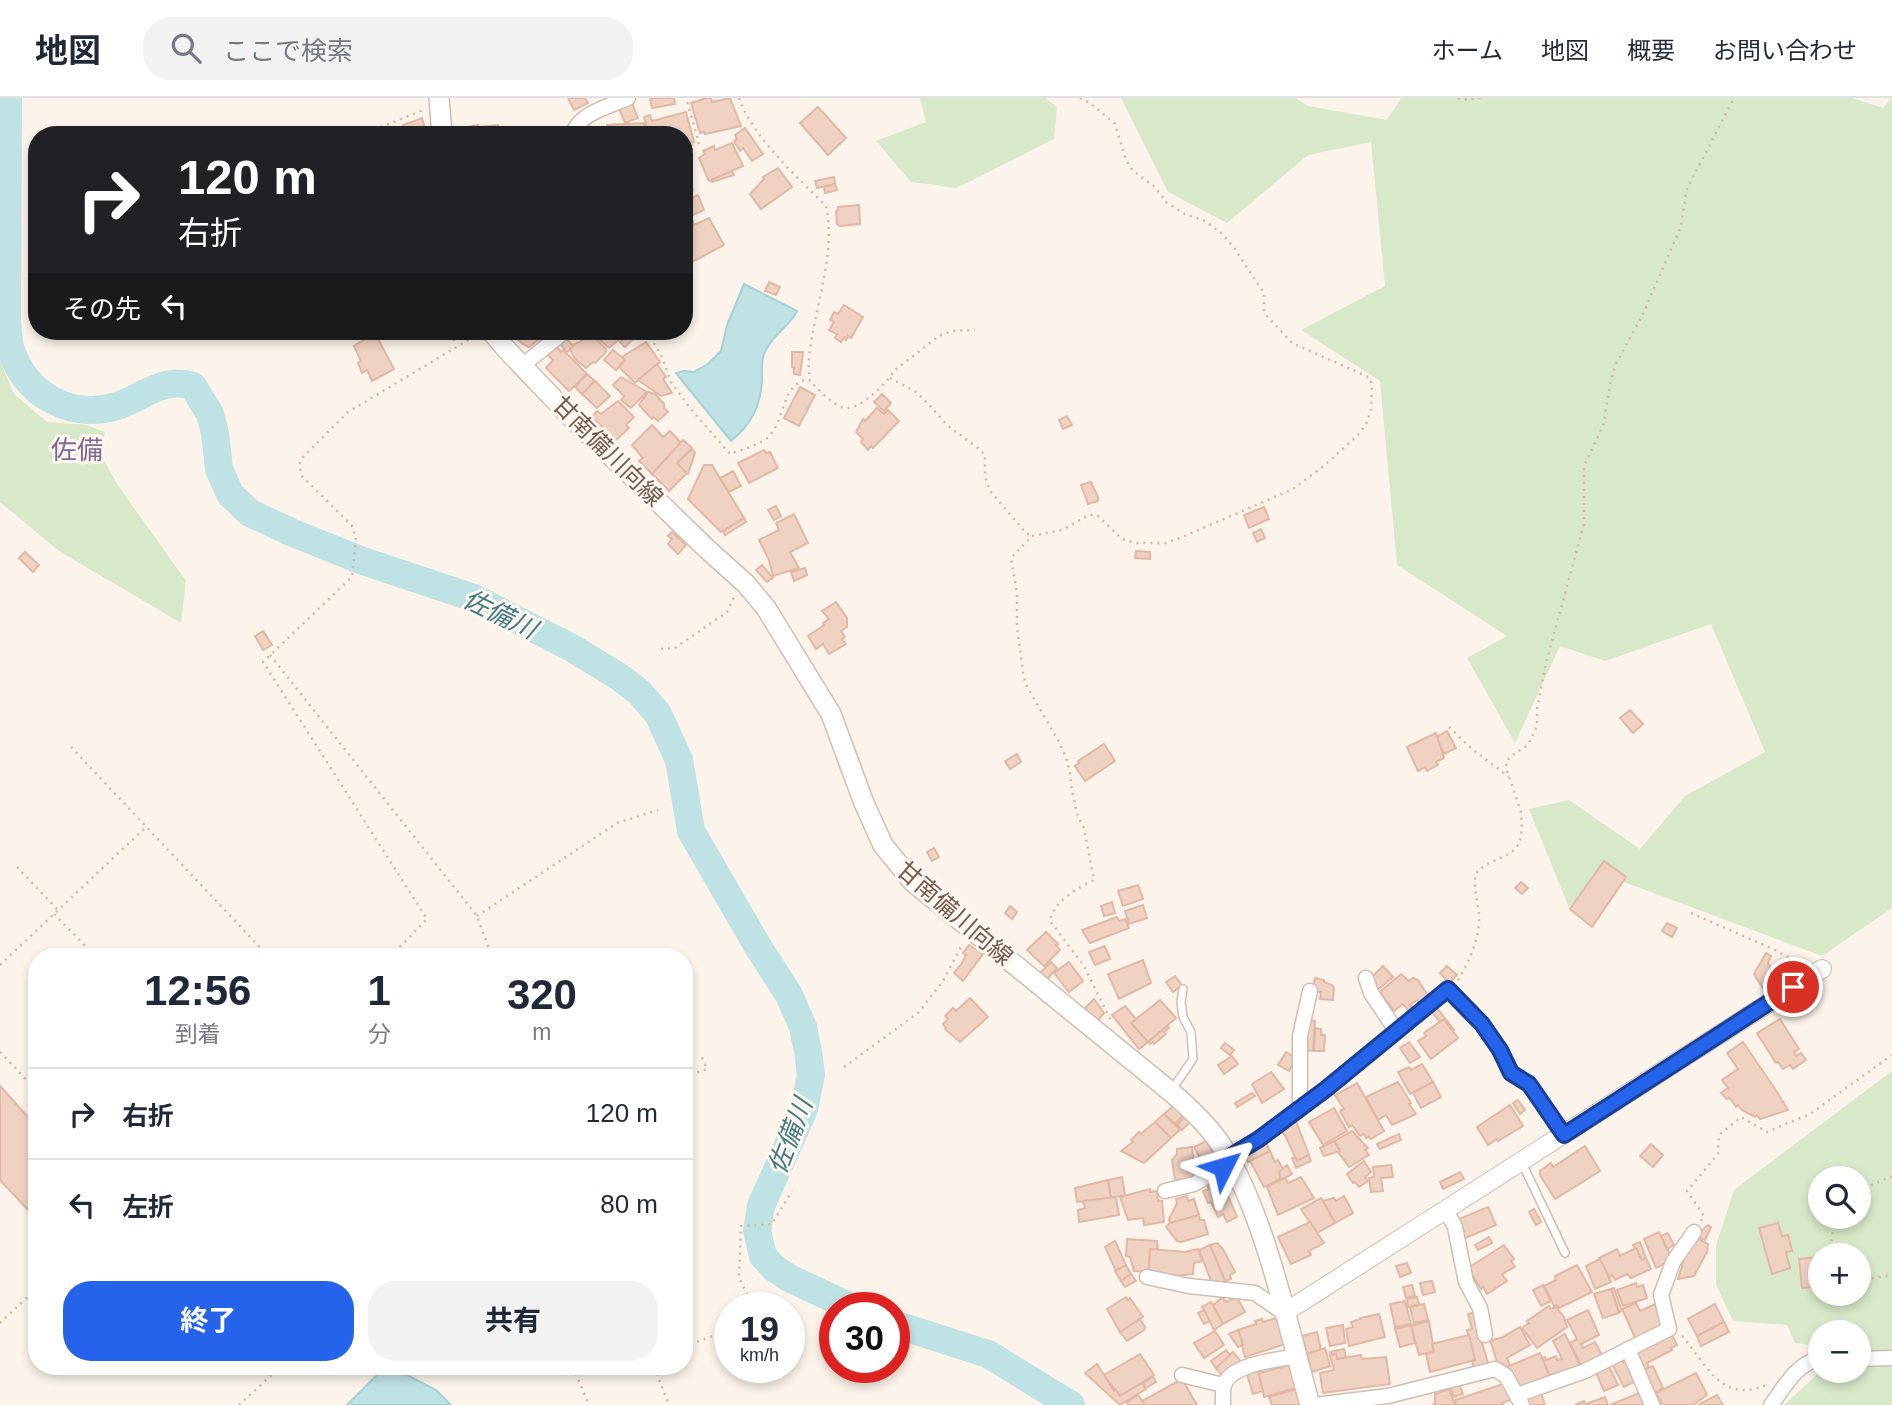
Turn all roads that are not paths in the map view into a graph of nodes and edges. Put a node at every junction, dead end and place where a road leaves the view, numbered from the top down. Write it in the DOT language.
graph roads {
  1 [pos="628,98"];
  2 [pos="439,102"];
  3 [pos="441,126"];
  4 [pos="575,126"];
  5 [pos="499,340"];
  6 [pos="554,340"];
  7 [pos="522,366"];
  8 [pos="1819,971"];
  9 [pos="1366,978"];
  10 [pos="1183,989"];
  11 [pos="1310,991"];
  12 [pos="1397,1032"];
  13 [pos="1171,1091"];
  14 [pos="1300,1108"];
  15 [pos="1564,1135"];
  16 [pos="1228,1158"];
  17 [pos="1522,1162"];
  18 [pos="1165,1191"];
  19 [pos="1446,1210"];
  20 [pos="1694,1232"];
  21 [pos="1566,1253"];
  22 [pos="1147,1277"];
  23 [pos="1284,1312"];
  24 [pos="1485,1335"];
  25 [pos="1628,1349"];
  26 [pos="1296,1356"];
  27 [pos="1871,1359"];
  28 [pos="1892,1359"];
  29 [pos="1808,1361"];
  30 [pos="1182,1375"];
  31 [pos="1223,1385"];
  32 [pos="1396,1400"];
  33 [pos="1520,1400"];
  34 [pos="1223,1405"];
  35 [pos="1310,1405"];
  36 [pos="1315,1405"];
  37 [pos="1653,1405"];
  38 [pos="1771,1405"];
  1 -- 4 [label="street"];
  2 -- 3 [label="main road"];
  5 -- 7 [label="main road, 甘南備川向線"];
  6 -- 7 [label="street"];
  7 -- 13 [label="main road, 甘南備川向線"];
  8 -- 15 [label="street"];
  9 -- 12 [label="street"];
  10 -- 13 [label="lane"];
  11 -- 14 [label="street"];
  12 -- 14 [label="street"];
  12 -- 15 [label="street"];
  13 -- 16 [label="main road, 甘南備川向線"];
  14 -- 16 [label="street"];
  15 -- 17 [label="street"];
  16 -- 18 [label="street"];
  16 -- 23 [label="main road, 甘南備川向線"];
  17 -- 19 [label="street"];
  17 -- 21 [label="lane"];
  19 -- 23 [label="street"];
  19 -- 24 [label="street"];
  20 -- 25 [label="street"];
  22 -- 23 [label="street"];
  23 -- 26 [label="main road, 甘南備川向線"];
  25 -- 33 [label="street"];
  25 -- 37 [label="street"];
  26 -- 31 [label="street"];
  26 -- 35 [label="main road, 甘南備川向線"];
  27 -- 28 [label="street"];
  29 -- 38 [label="street"];
  30 -- 31 [label="street"];
  31 -- 34 [label="street"];
  32 -- 33 [label="street"];
  32 -- 36 [label="street"];
}
